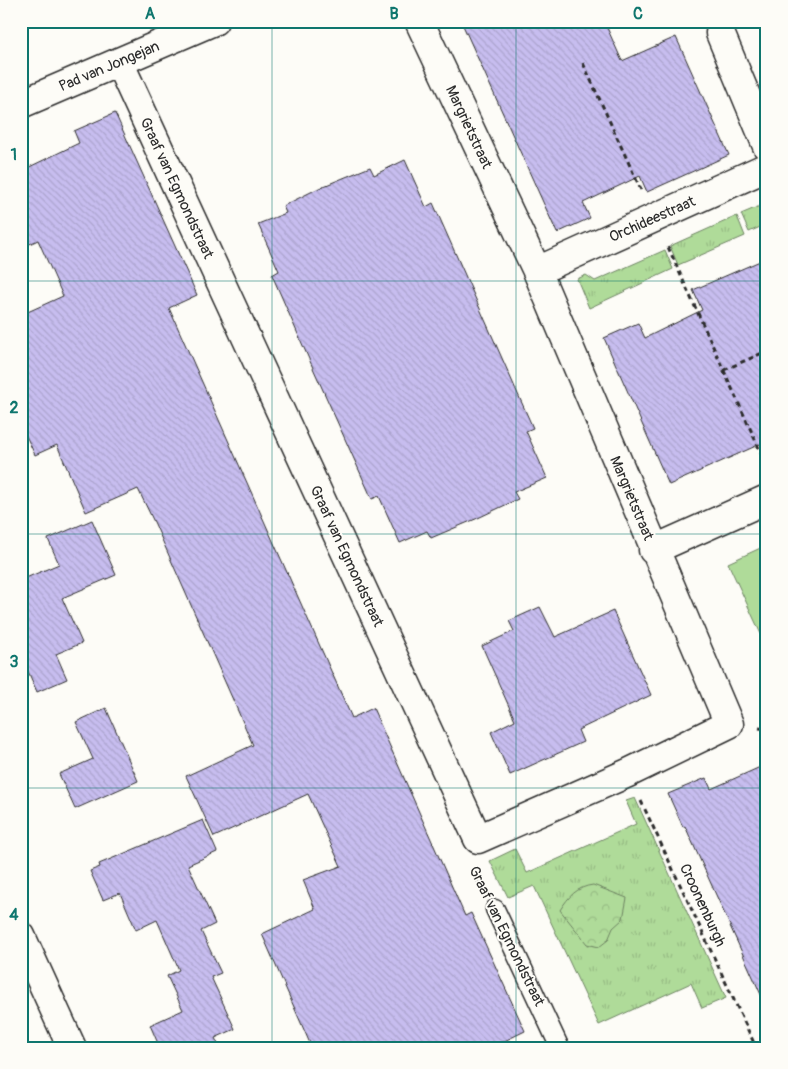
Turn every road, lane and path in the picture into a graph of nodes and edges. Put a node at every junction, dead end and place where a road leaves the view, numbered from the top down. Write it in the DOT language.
graph roads {
  1 [pos="419,21"];
  2 [pos="202,24"];
  3 [pos="720,34"];
  4 [pos="119,62"];
  5 [pos="583,63"];
  6 [pos="21,104"];
  7 [pos="767,146"];
  8 [pos="767,167"];
  9 [pos="654,218"];
  10 [pos="537,271"];
  11 [pos="767,351"];
  12 [pos="724,370"];
  13 [pos="767,466"];
  14 [pos="767,499"];
  15 [pos="653,550"];
  16 [pos="628,773"];
  17 [pos="478,839"];
  18 [pos="496,909"];
  19 [pos="21,936"];
  20 [pos="72,1048"];
  21 [pos="560,1048"];
  22 [pos="753,1048"];
  1 -- 10 [label="street, Margrietstraat"];
  2 -- 4 [label="street, Pad van Jongejan"];
  3 -- 7 [label="street"];
  4 -- 6 [label="street, Pad van Jongejan"];
  4 -- 17 [label="street, Graaf van Egmondstraat"];
  5 -- 9 [label="path"];
  8 -- 9 [label="street, Orchideestraat"];
  9 -- 10 [label="street, Orchideestraat"];
  9 -- 12 [label="path"];
  10 -- 15 [label="street, Margrietstraat"];
  11 -- 12 [label="path"];
  12 -- 13 [label="path"];
  14 -- 15 [label="street"];
  15 -- 16 [label="street, Margrietstraat"];
  16 -- 17 [label="street, Margrietstraat"];
  16 -- 22 [label="path, Croonenburgh"];
  17 -- 18 [label="path, Graaf van Egmondstraat"];
  18 -- 21 [label="lane, Graaf van Egmondstraat"];
  19 -- 20 [label="street"];
}
